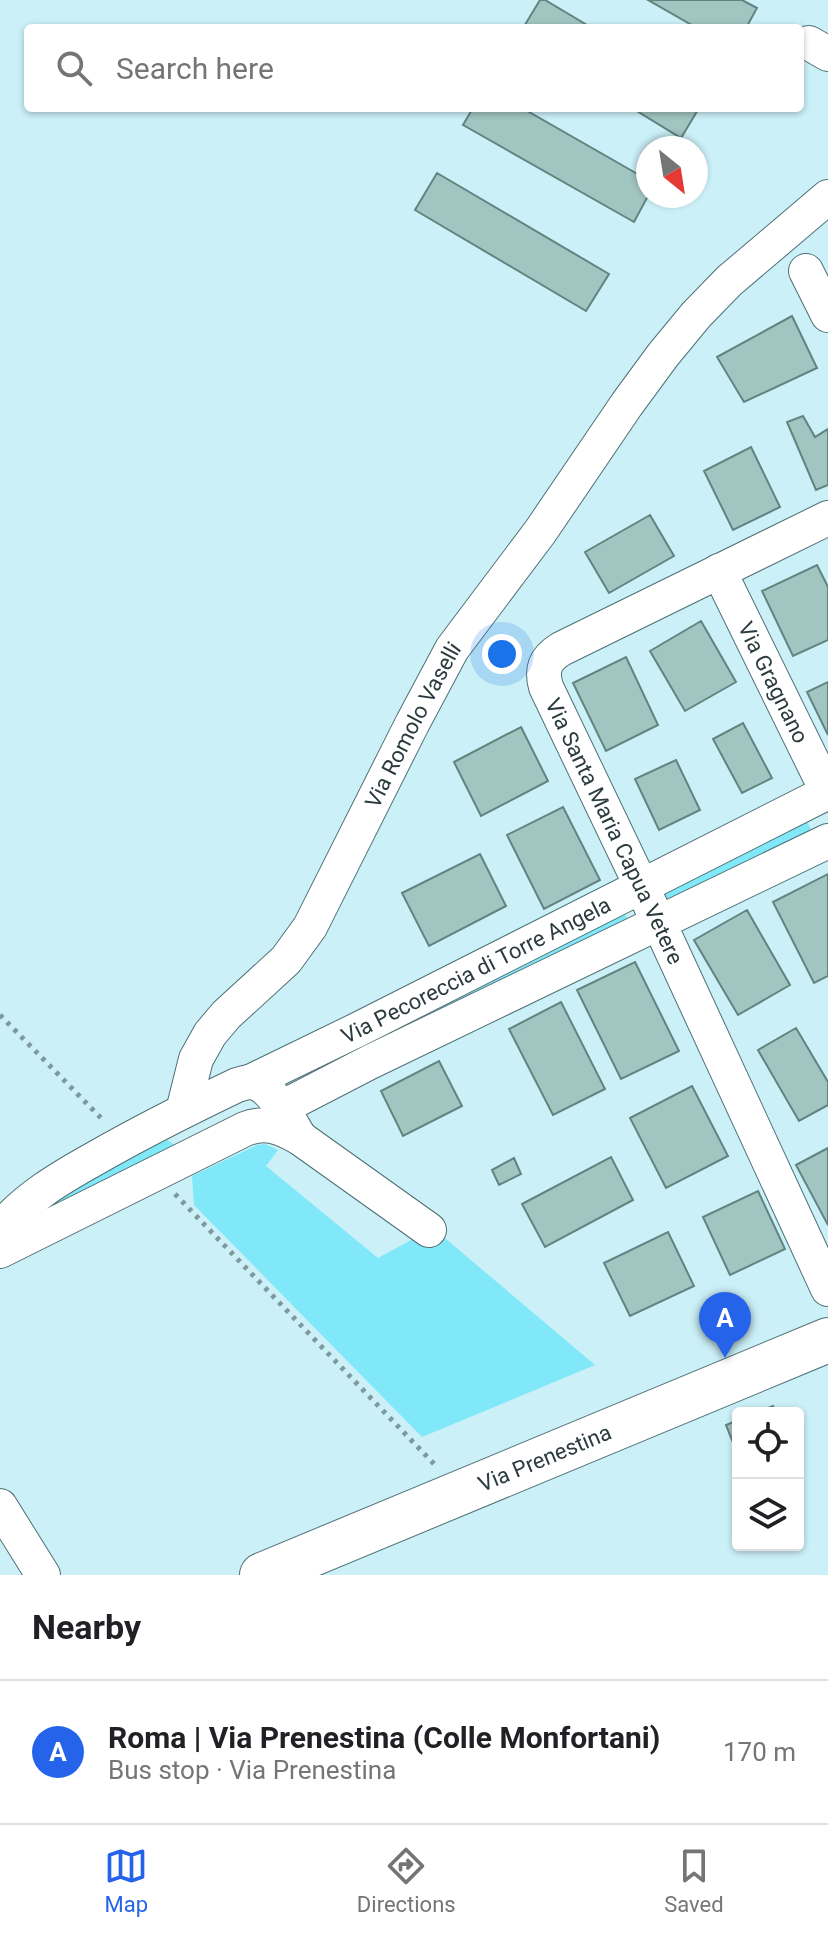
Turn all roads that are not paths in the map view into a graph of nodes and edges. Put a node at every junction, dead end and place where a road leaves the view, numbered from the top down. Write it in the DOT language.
graph roads {
  1 [pos="823,203"];
  2 [pos="806,271"];
  3 [pos="828,315"];
  4 [pos="828,518"];
  5 [pos="719,571"];
  6 [pos="828,793"];
  7 [pos="828,841"];
  8 [pos="642,886"];
  9 [pos="659,923"];
  10 [pos="357,1030"];
  11 [pos="210,1034"];
  12 [pos="370,1062"];
  13 [pos="236,1086"];
  14 [pos="183,1111"];
  15 [pos="257,1122"];
  16 [pos="201,1150"];
  17 [pos="0,1229"];
  18 [pos="429,1230"];
  19 [pos="0,1251"];
  20 [pos="828,1289"];
  21 [pos="828,1340"];
  22 [pos="0,1506"];
  23 [pos="43,1575"];
  24 [pos="262,1575"];
  1 -- 11 [label="street, Via Romolo Vaselli"];
  2 -- 3 [label="street"];
  4 -- 5 [label="street, Via Santa Maria Capua Vetere"];
  5 -- 6 [label="street, Via Gragnano"];
  5 -- 8 [label="street, Via Santa Maria Capua Vetere"];
  6 -- 8 [label="street, Via Pecoreccia di Torre Angela"];
  7 -- 9 [label="street, Via Pecoreccia di Torre Angela"];
  8 -- 9 [label="street, Via Santa Maria Capua Vetere"];
  8 -- 10 [label="street, Via Pecoreccia di Torre Angela"];
  9 -- 12 [label="street, Via Pecoreccia di Torre Angela"];
  9 -- 20 [label="street, Via Santa Maria Capua Vetere"];
  10 -- 12 [label="street"];
  10 -- 13 [label="street, Via Pecoreccia di Torre Angela"];
  11 -- 13 [label="street"];
  11 -- 14 [label="street, Via Romolo Vaselli"];
  12 -- 15 [label="street, Via Pecoreccia di Torre Angela"];
  13 -- 14 [label="street, Via Pecoreccia di Torre Angela"];
  13 -- 15 [label="street"];
  13 -- 15 [label="street"];
  14 -- 16 [label="street"];
  14 -- 17 [label="street"];
  15 -- 16 [label="street, Via Pecoreccia di Torre Angela"];
  15 -- 18 [label="street"];
  16 -- 19 [label="street"];
  21 -- 24 [label="main road, Via Prenestina"];
  22 -- 23 [label="street"];
}
